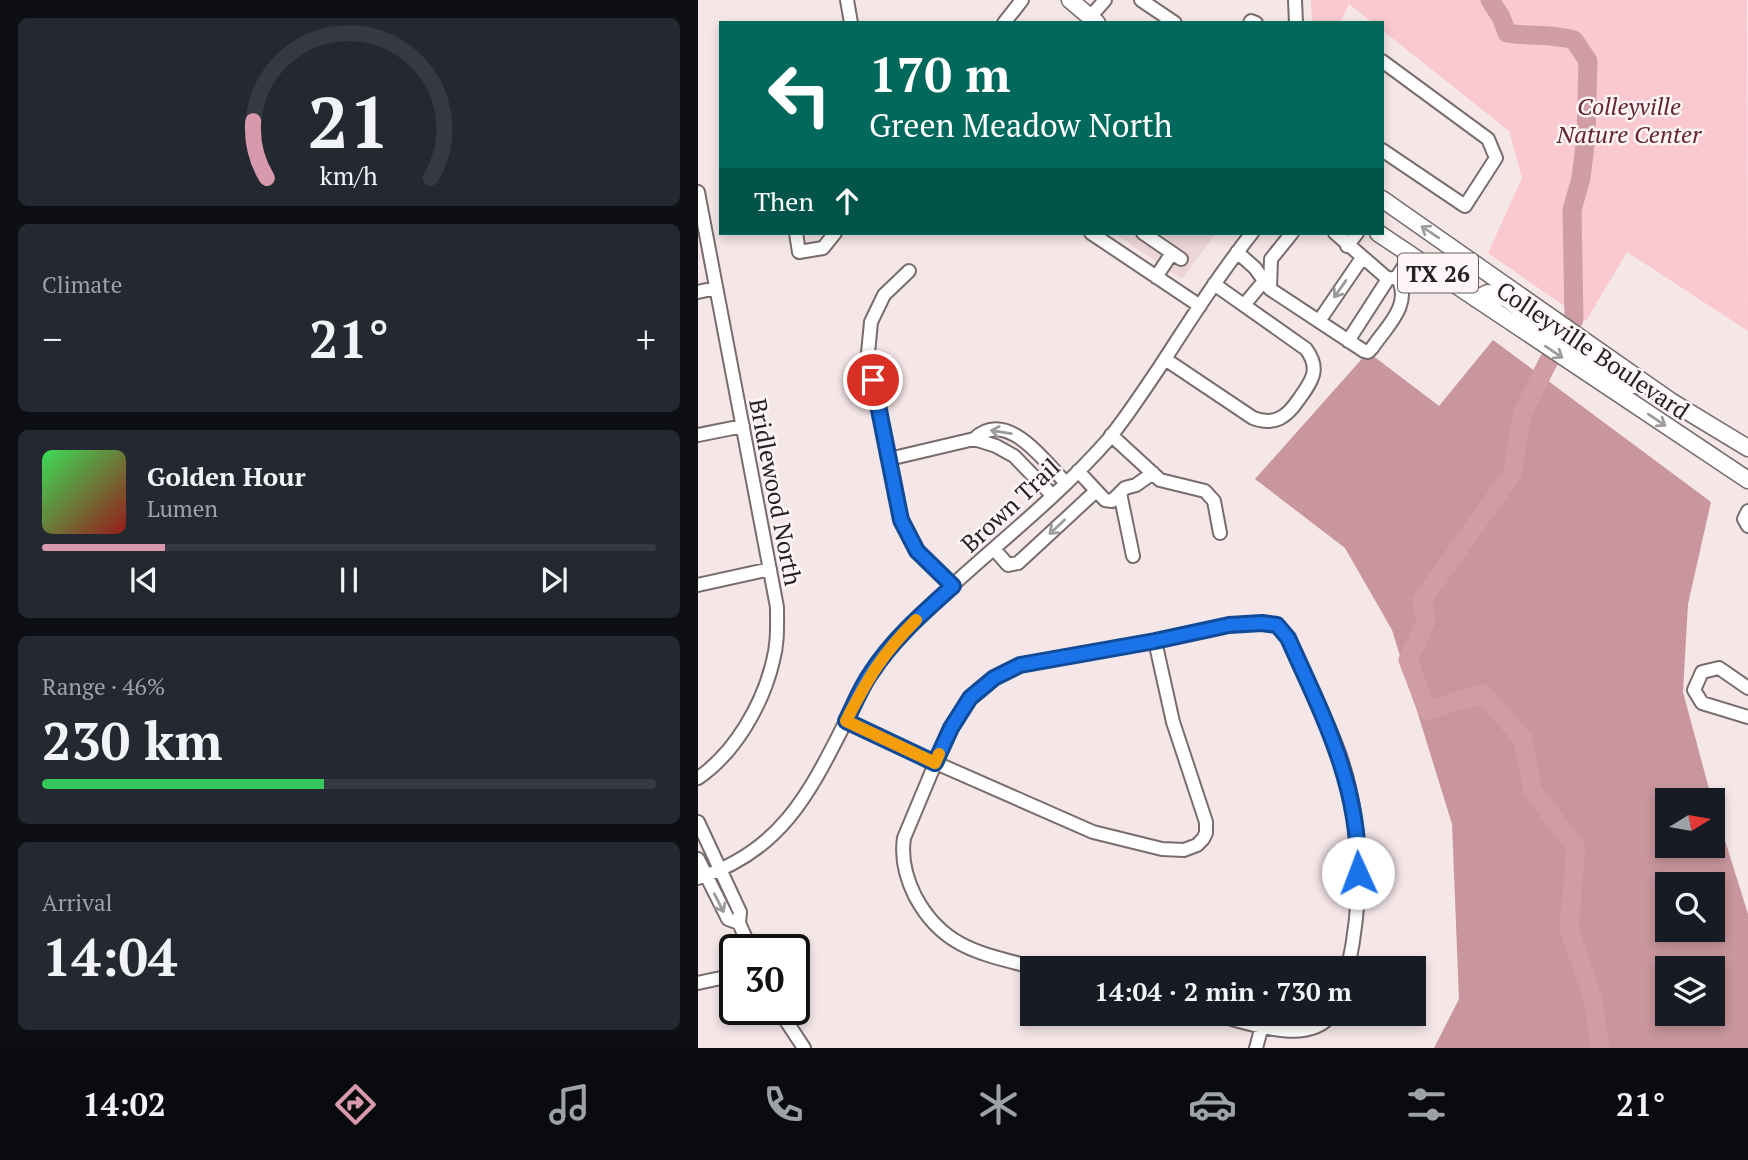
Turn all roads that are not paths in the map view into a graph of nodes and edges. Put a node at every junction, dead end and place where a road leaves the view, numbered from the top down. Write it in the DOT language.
graph roads {
  1 [pos="847,0"];
  2 [pos="1022,0"];
  3 [pos="1070,0"];
  4 [pos="1105,0"];
  5 [pos="1141,0"];
  6 [pos="1295,0"];
  7 [pos="1094,19"];
  8 [pos="851,21"];
  9 [pos="1006,21"];
  10 [pos="1172,21"];
  11 [pos="1296,21"];
  12 [pos="1384,62"];
  13 [pos="1384,151"];
  14 [pos="698,192"];
  15 [pos="1384,200"];
  16 [pos="796,235"];
  17 [pos="833,235"];
  18 [pos="1094,235"];
  19 [pos="1145,235"];
  20 [pos="1250,235"];
  21 [pos="1290,235"];
  22 [pos="1337,235"];
  23 [pos="1355,235"];
  24 [pos="1381,235"];
  25 [pos="1347,246"];
  26 [pos="1237,252"];
  27 [pos="1411,254"];
  28 [pos="1362,258"];
  29 [pos="909,271"];
  30 [pos="1156,277"];
  31 [pos="1392,278"];
  32 [pos="1214,284"];
  33 [pos="1267,285"];
  34 [pos="716,288"];
  35 [pos="698,292"];
  36 [pos="1511,295"];
  37 [pos="1476,299"];
  38 [pos="1245,305"];
  39 [pos="1200,306"];
  40 [pos="1319,321"];
  41 [pos="1348,341"];
  42 [pos="1165,359"];
  43 [pos="742,426"];
  44 [pos="698,435"];
  45 [pos="1112,435"];
  46 [pos="974,439"];
  47 [pos="1744,442"];
  48 [pos="889,459"];
  49 [pos="1078,471"];
  50 [pos="1153,473"];
  51 [pos="1748,480"];
  52 [pos="1066,483"];
  53 [pos="1096,491"];
  54 [pos="1120,494"];
  55 [pos="1052,495"];
  56 [pos="1748,511"];
  57 [pos="1748,526"];
  58 [pos="1220,533"];
  59 [pos="994,549"];
  60 [pos="1133,556"];
  61 [pos="770,569"];
  62 [pos="698,584"];
  63 [pos="953,586"];
  64 [pos="1155,641"];
  65 [pos="1748,688"];
  66 [pos="1748,717"];
  67 [pos="846,721"];
  68 [pos="935,763"];
  69 [pos="698,778"];
  70 [pos="698,822"];
  71 [pos="698,859"];
  72 [pos="721,869"];
  73 [pos="702,877"];
  74 [pos="739,923"];
  75 [pos="744,934"];
  76 [pos="1350,956"];
  77 [pos="1020,964"];
  78 [pos="719,978"];
  79 [pos="698,982"];
  80 [pos="789,1025"];
  81 [pos="1262,1026"];
  82 [pos="1321,1026"];
  83 [pos="804,1048"];
  84 [pos="1256,1048"];
  1 -- 8 [label="street"];
  2 -- 9 [label="street"];
  3 -- 7 [label="main road"];
  4 -- 7 [label="street"];
  5 -- 10 [label="street"];
  6 -- 11 [label="street"];
  12 -- 13 [label="street"];
  14 -- 34 [label="street, Bridlewood North"];
  36 -- 15 [label="main road, Colleyville Boulevard / TX 26, one-way"];
  16 -- 17 [label="street"];
  18 -- 30 [label="street"];
  19 -- 30 [label="street"];
  20 -- 26 [label="street, Brown Trail"];
  21 -- 33 [label="street"];
  22 -- 25 [label="street"];
  23 -- 25 [label="street"];
  24 -- 27 [label="main road, Colleyville Boulevard / TX 26"];
  25 -- 28 [label="street"];
  26 -- 32 [label="street, Brown Trail"];
  26 -- 33 [label="street"];
  27 -- 31 [label="street"];
  27 -- 37 [label="main road, Colleyville Boulevard / TX 26"];
  28 -- 31 [label="street"];
  28 -- 40 [label="street, one-way"];
  29 -- 48 [label="street"];
  30 -- 39 [label="street"];
  31 -- 41 [label="street"];
  31 -- 41 [label="street"];
  32 -- 38 [label="street"];
  32 -- 39 [label="street, Brown Trail"];
  33 -- 38 [label="street"];
  33 -- 40 [label="street"];
  34 -- 35 [label="street"];
  34 -- 43 [label="street, Bridlewood North"];
  36 -- 37 [label="main road"];
  36 -- 47 [label="main road, Colleyville Boulevard / TX 26"];
  37 -- 51 [label="main road, Colleyville Boulevard / TX 26, one-way"];
  38 -- 42 [label="street"];
  39 -- 42 [label="street, Brown Trail"];
  40 -- 41 [label="street"];
  42 -- 45 [label="street, Brown Trail"];
  43 -- 44 [label="street"];
  43 -- 61 [label="street, Bridlewood North"];
  45 -- 49 [label="street, Brown Trail"];
  45 -- 50 [label="street"];
  46 -- 48 [label="street"];
  52 -- 46 [label="street, one-way"];
  46 -- 55 [label="street"];
  48 -- 63 [label="street"];
  49 -- 52 [label="street, Brown Trail"];
  49 -- 53 [label="street"];
  50 -- 54 [label="street"];
  50 -- 58 [label="street"];
  52 -- 55 [label="street, Brown Trail"];
  53 -- 54 [label="street"];
  53 -- 59 [label="street, one-way"];
  54 -- 60 [label="street"];
  55 -- 59 [label="street, Brown Trail"];
  56 -- 57 [label="street"];
  59 -- 63 [label="street, Brown Trail"];
  61 -- 62 [label="street"];
  61 -- 69 [label="street, Bridlewood North"];
  63 -- 67 [label="street, Brown Trail"];
  64 -- 68 [label="street"];
  64 -- 68 [label="street"];
  64 -- 76 [label="street"];
  65 -- 66 [label="street"];
  67 -- 68 [label="street"];
  67 -- 72 [label="street, Brown Trail"];
  68 -- 77 [label="street"];
  70 -- 72 [label="street"];
  71 -- 73 [label="street"];
  72 -- 73 [label="street, Brown Trail"];
  72 -- 74 [label="street"];
  73 -- 74 [label="street, one-way"];
  74 -- 75 [label="street"];
  78 -- 79 [label="street"];
  80 -- 83 [label="street"];
  81 -- 82 [label="street"];
  81 -- 84 [label="street"];
}
